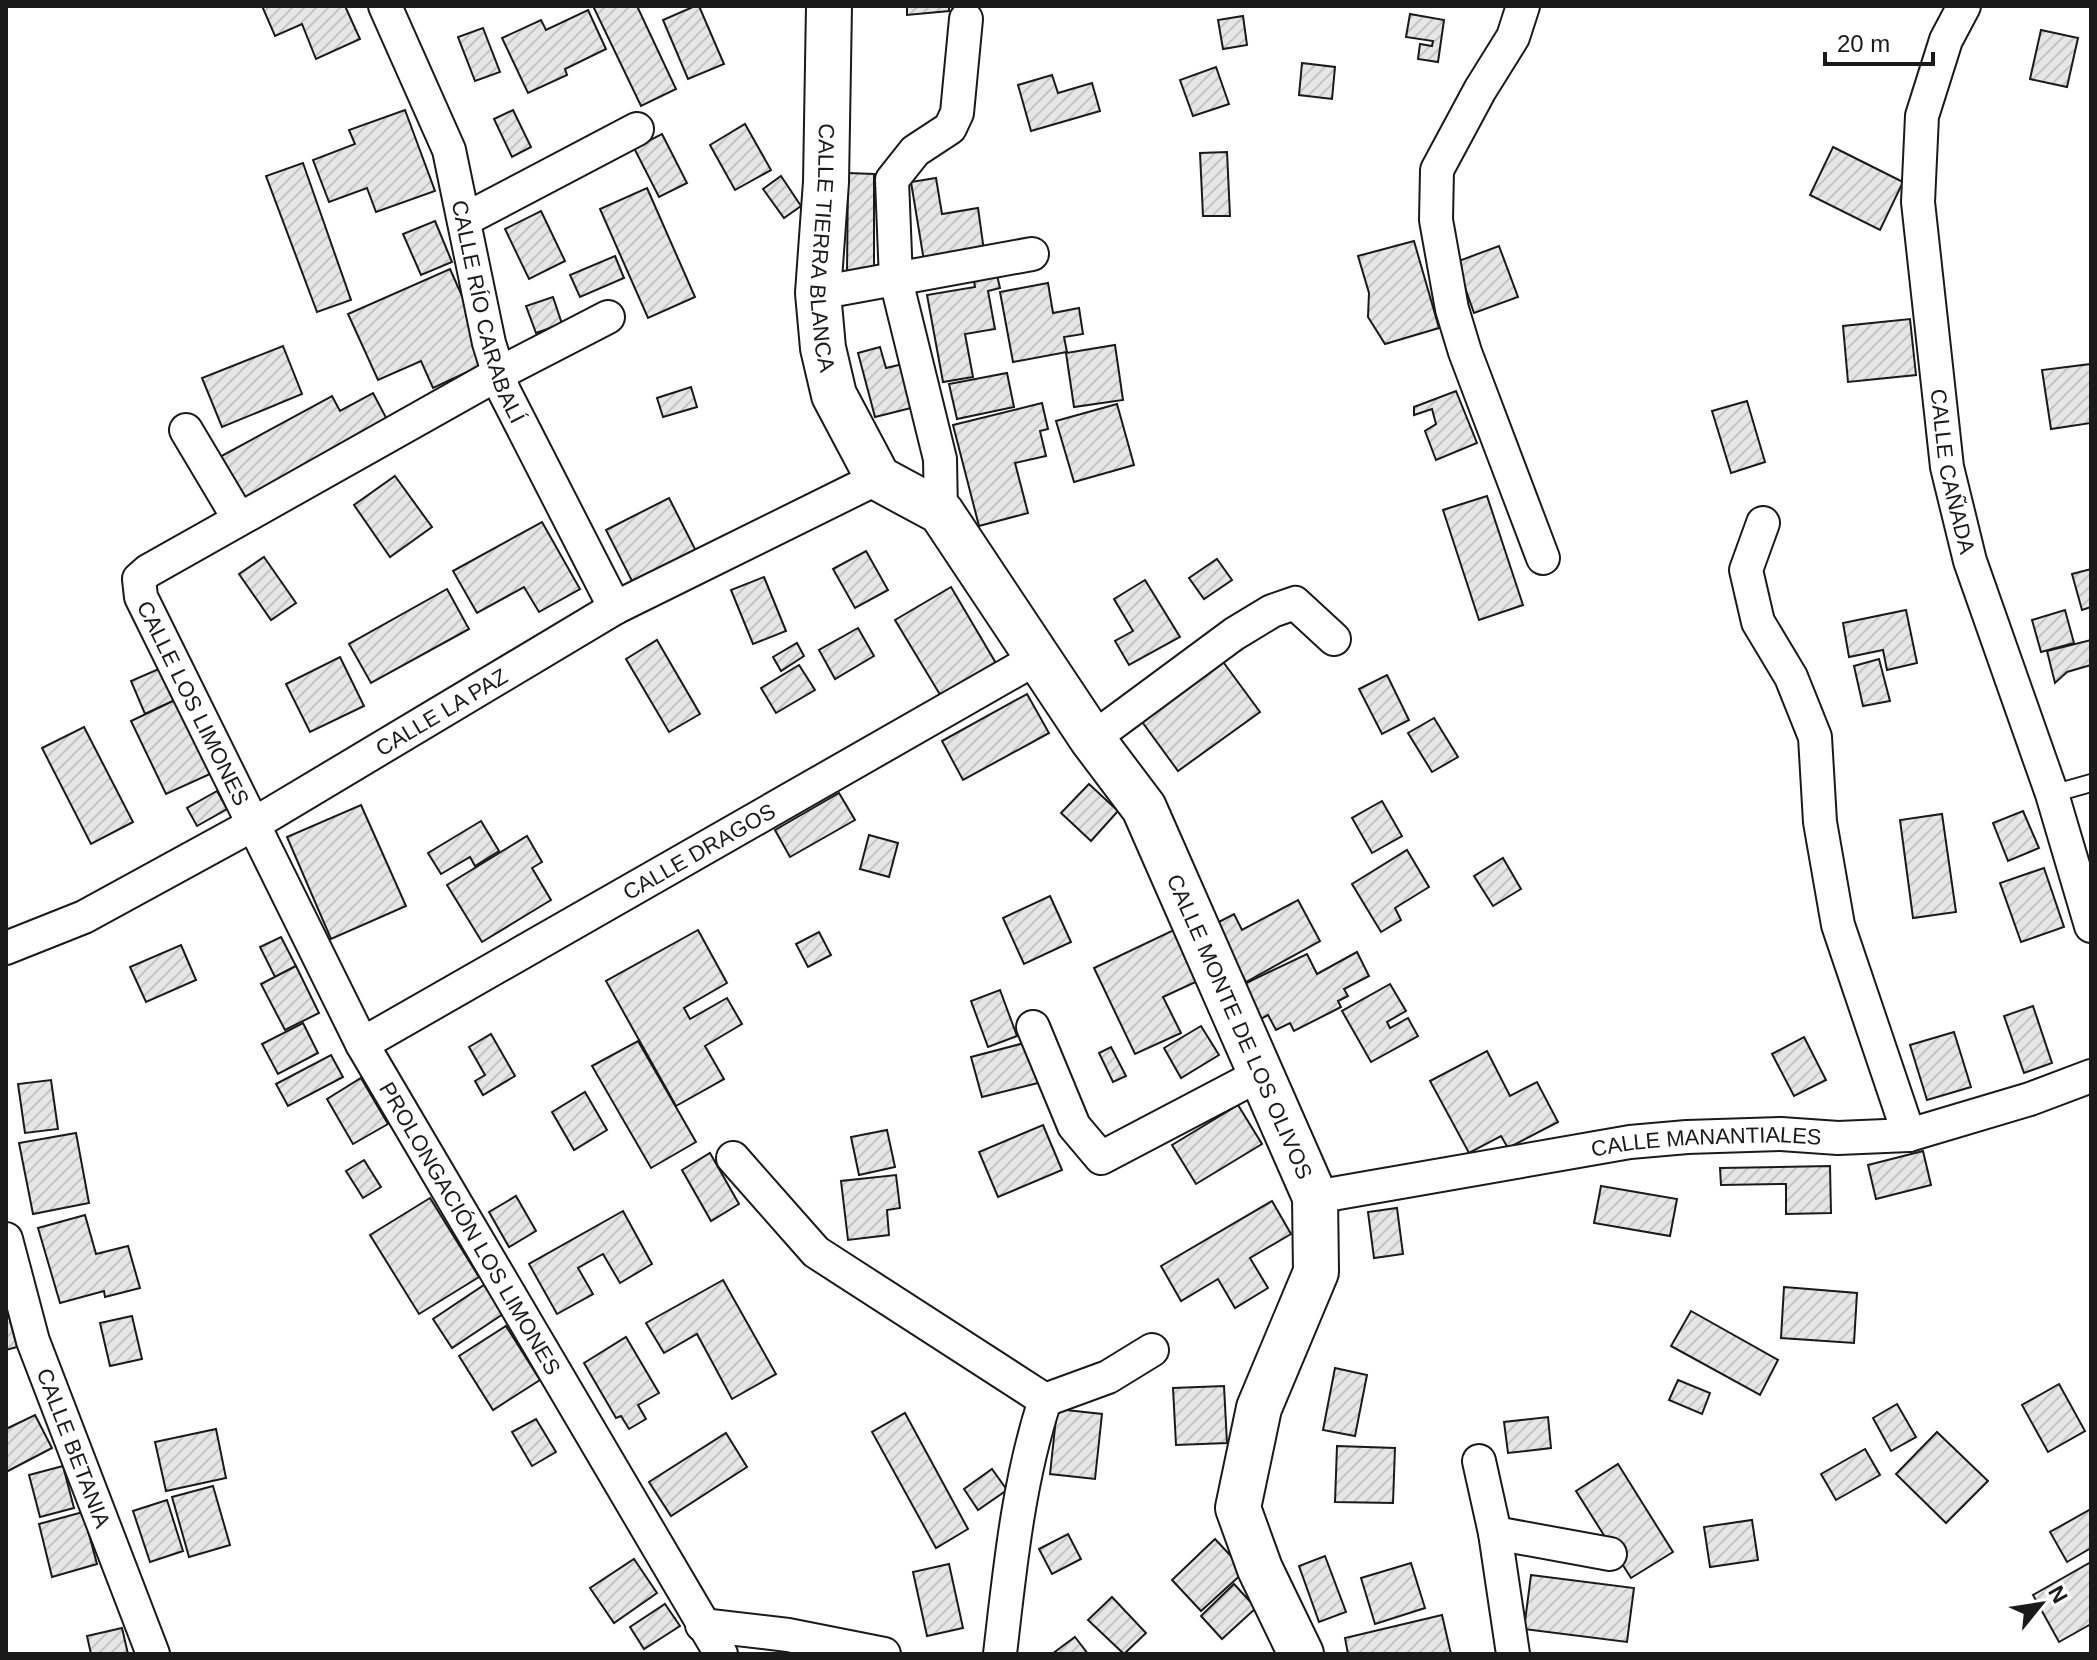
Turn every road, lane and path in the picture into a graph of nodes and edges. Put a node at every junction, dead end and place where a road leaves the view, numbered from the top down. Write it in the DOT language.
graph roads {
  1 [pos="385,6"];
  2 [pos="829,6"];
  3 [pos="1523,6"];
  4 [pos="1964,6"];
  5 [pos="966,19"];
  6 [pos="637,129"];
  7 [pos="464,220"];
  8 [pos="1032,254"];
  9 [pos="896,280"];
  10 [pos="818,293"];
  11 [pos="608,317"];
  12 [pos="498,374"];
  13 [pos="186,430"];
  14 [pos="878,478"];
  15 [pos="941,512"];
  16 [pos="239,519"];
  17 [pos="1763,523"];
  18 [pos="1543,558"];
  19 [pos="615,608"];
  20 [pos="1334,639"];
  21 [pos="1037,658"];
  22 [pos="1092,739"];
  23 [pos="2091,783"];
  24 [pos="2052,794"];
  25 [pos="254,824"];
  26 [pos="2091,926"];
  27 [pos="6,948"];
  28 [pos="1033,1027"];
  29 [pos="362,1044"];
  30 [pos="1259,1075"];
  31 [pos="2091,1076"];
  32 [pos="1909,1135"];
  33 [pos="733,1158"];
  34 [pos="1315,1197"];
  35 [pos="6,1239"];
  36 [pos="1152,1350"];
  37 [pos="1045,1400"];
  38 [pos="1479,1461"];
  39 [pos="1495,1533"];
  40 [pos="1610,1554"];
  41 [pos="702,1625"];
  42 [pos="153,1654"];
  43 [pos="721,1654"];
  44 [pos="884,1654"];
  45 [pos="1000,1654"];
  46 [pos="1301,1654"];
  47 [pos="1513,1654"];
  1 -- 7 [label="street, CALLE RÍO CARABALÍ"];
  2 -- 10 [label="street, CALLE TIERRA BLANCA"];
  3 -- 18 [label="street"];
  4 -- 24 [label="street, CALLE CAÑADA"];
  5 -- 9 [label="street"];
  6 -- 7 [label="street"];
  7 -- 12 [label="street, CALLE RÍO CARABALÍ"];
  8 -- 9 [label="street"];
  9 -- 10 [label="street"];
  9 -- 15 [label="street"];
  10 -- 14 [label="street, CALLE TIERRA BLANCA"];
  11 -- 12 [label="street"];
  12 -- 16 [label="street"];
  12 -- 19 [label="street, CALLE RÍO CARABALÍ"];
  13 -- 16 [label="street"];
  14 -- 15 [label="street, CALLE MONTE DE LOS OLIVOS"];
  14 -- 19 [label="street, CALLE LA PAZ"];
  15 -- 21 [label="street, CALLE MONTE DE LOS OLIVOS"];
  16 -- 25 [label="street, CALLE LOS LIMONES"];
  17 -- 32 [label="street"];
  19 -- 25 [label="street, CALLE LA PAZ"];
  20 -- 22 [label="street"];
  21 -- 22 [label="street, CALLE MONTE DE LOS OLIVOS"];
  21 -- 29 [label="street, CALLE DRAGOS"];
  22 -- 30 [label="street, CALLE MONTE DE LOS OLIVOS"];
  23 -- 24 [label="lane"];
  24 -- 26 [label="street, CALLE CAÑADA"];
  25 -- 27 [label="street, CALLE LA PAZ"];
  25 -- 29 [label="street, PROLONGACIÓN LOS LIMONES"];
  28 -- 30 [label="street"];
  29 -- 41 [label="street, PROLONGACIÓN LOS LIMONES"];
  30 -- 34 [label="street, CALLE MONTE DE LOS OLIVOS"];
  31 -- 32 [label="street, CALLE MANANTIALES"];
  32 -- 34 [label="street, CALLE MANANTIALES"];
  33 -- 37 [label="street"];
  34 -- 46 [label="street, CALLE MONTE DE LOS OLIVOS"];
  35 -- 42 [label="street, CALLE BETANIA"];
  36 -- 37 [label="street"];
  37 -- 45 [label="street"];
  38 -- 39 [label="street"];
  39 -- 40 [label="street"];
  39 -- 47 [label="street"];
  41 -- 43 [label="street, PROLONGACIÓN LOS LIMONES"];
  41 -- 44 [label="street"];
}
